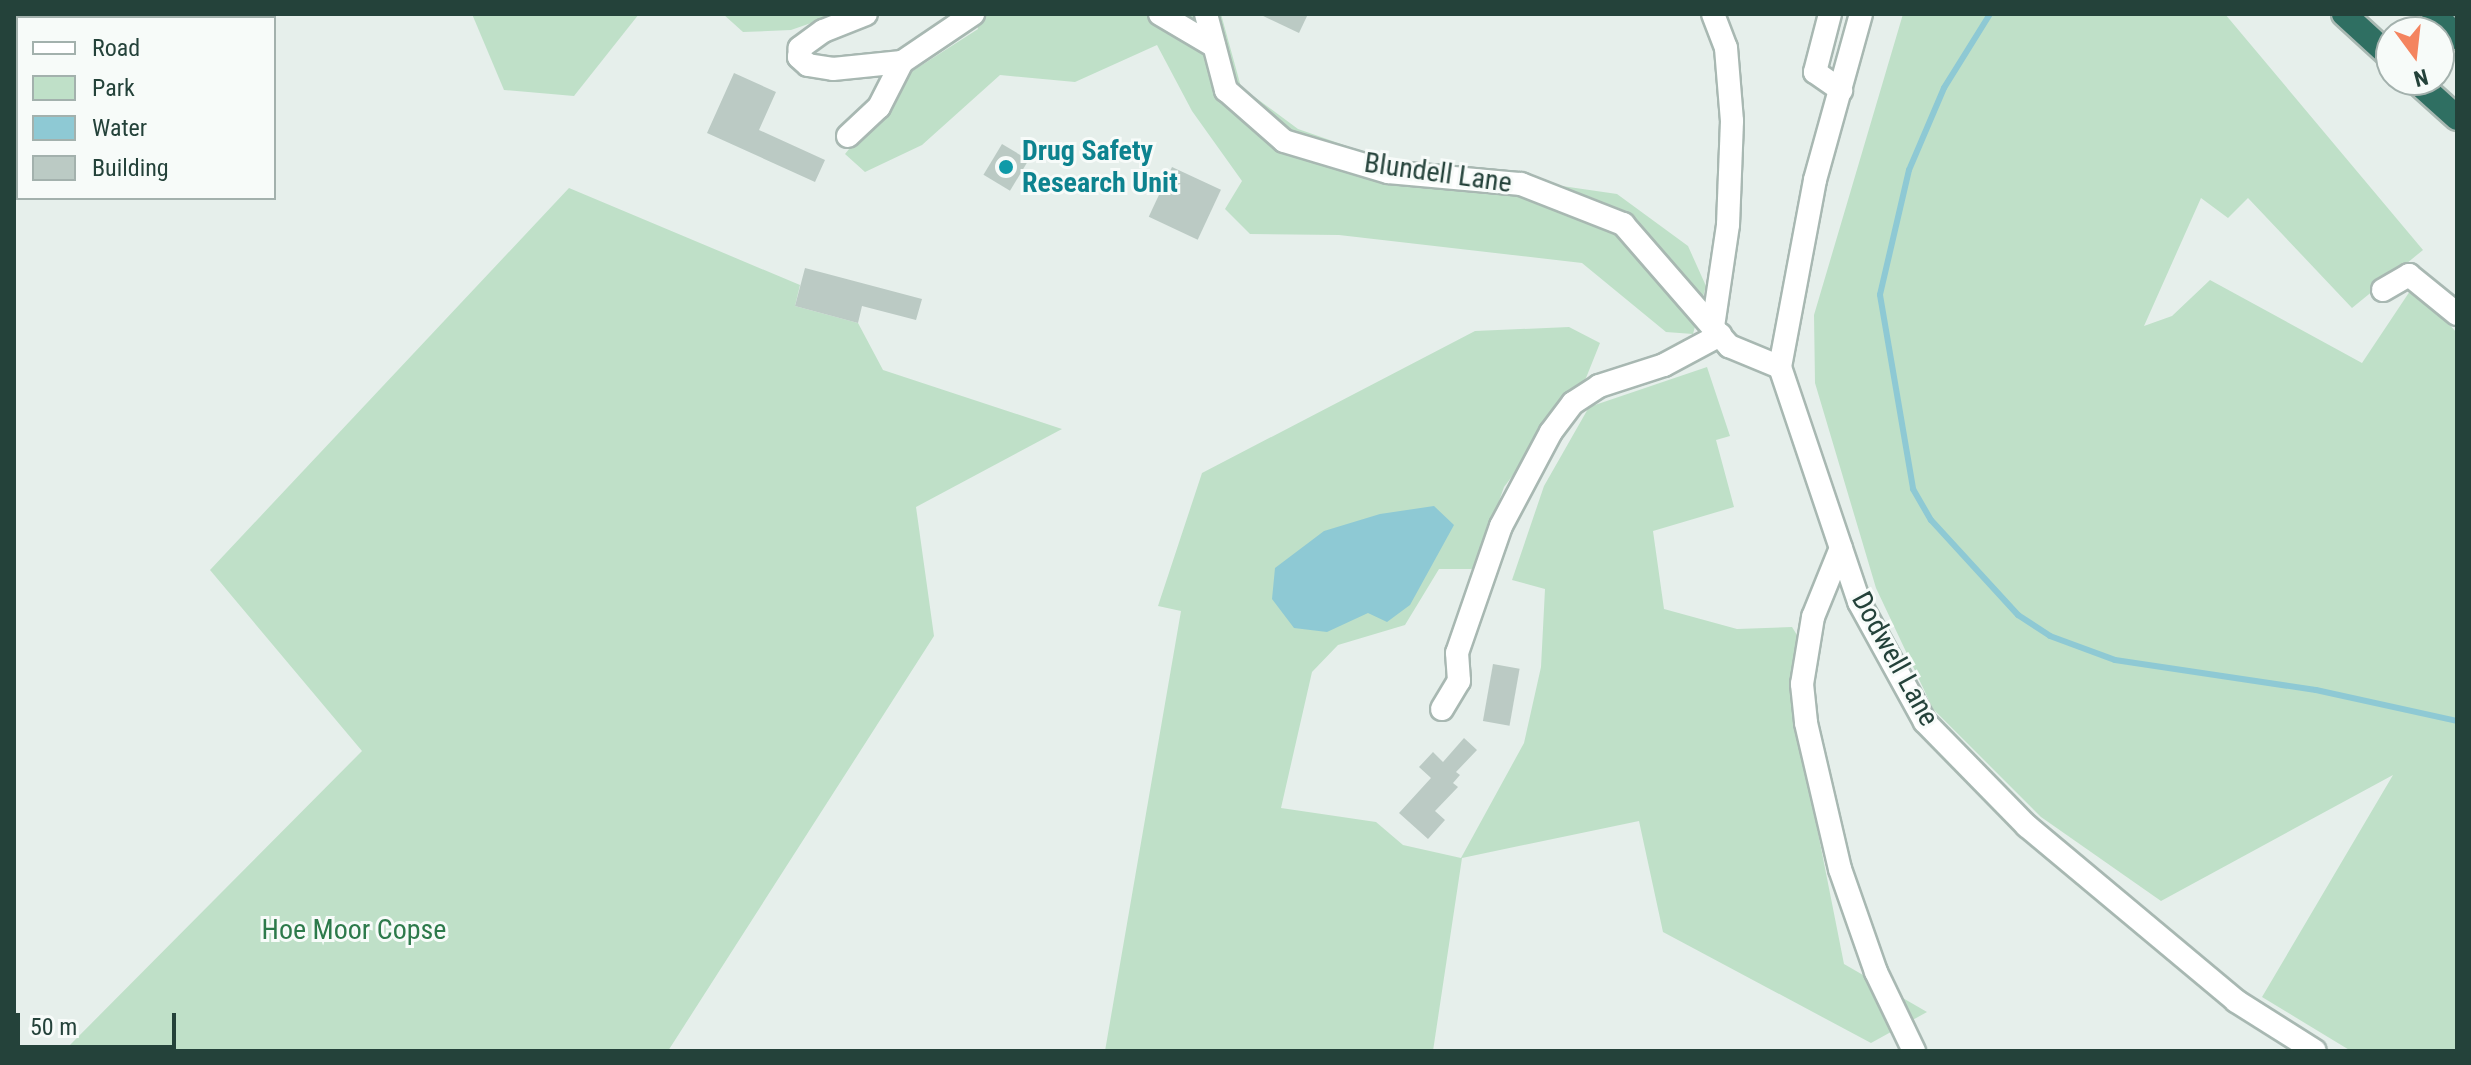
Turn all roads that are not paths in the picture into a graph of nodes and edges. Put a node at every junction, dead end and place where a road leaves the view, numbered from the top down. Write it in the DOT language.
graph roads {
  1 [pos="866,14"];
  2 [pos="973,14"];
  3 [pos="1160,14"];
  4 [pos="1206,14"];
  5 [pos="1713,14"];
  6 [pos="1830,14"];
  7 [pos="1861,14"];
  8 [pos="2344,14"];
  9 [pos="2434,14"];
  10 [pos="2457,37"];
  11 [pos="2375,42"];
  12 [pos="1214,46"];
  13 [pos="902,62"];
  14 [pos="1841,90"];
  15 [pos="2433,96"];
  16 [pos="2457,118"];
  17 [pos="848,136"];
  18 [pos="2383,290"];
  19 [pos="2457,314"];
  20 [pos="1717,331"];
  21 [pos="1780,367"];
  22 [pos="1841,548"];
  23 [pos="1442,709"];
  24 [pos="1914,1051"];
  25 [pos="2315,1051"];
  1 -- 13 [label="street"];
  2 -- 13 [label="street"];
  3 -- 12 [label="street"];
  4 -- 12 [label="street, Blundell Lane"];
  5 -- 20 [label="street"];
  6 -- 14 [label="street"];
  7 -- 14 [label="street, Dodwell Lane"];
  8 -- 11 [label="highway"];
  9 -- 10 [label="highway"];
  12 -- 20 [label="street, Blundell Lane"];
  13 -- 17 [label="street"];
  14 -- 21 [label="street, Dodwell Lane"];
  15 -- 16 [label="highway"];
  18 -- 19 [label="street"];
  20 -- 21 [label="street, Blundell Lane"];
  20 -- 23 [label="street"];
  21 -- 22 [label="street, Dodwell Lane"];
  22 -- 24 [label="street"];
  22 -- 25 [label="street, Dodwell Lane"];
}
